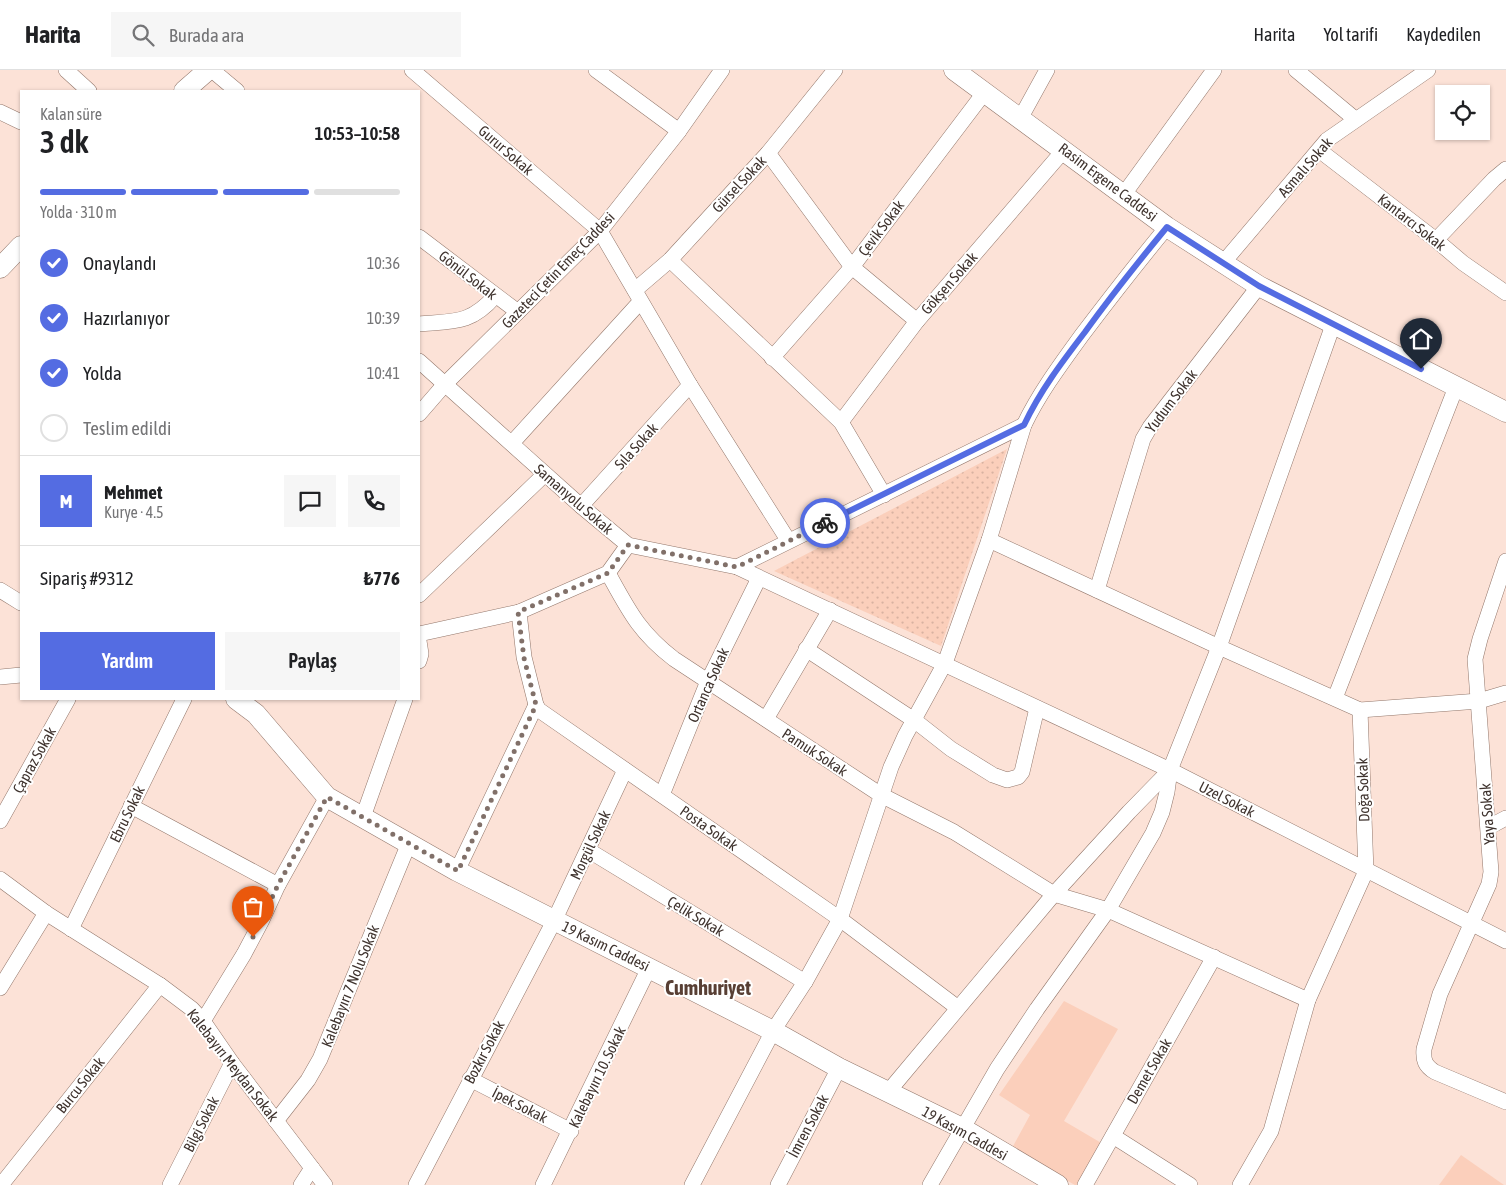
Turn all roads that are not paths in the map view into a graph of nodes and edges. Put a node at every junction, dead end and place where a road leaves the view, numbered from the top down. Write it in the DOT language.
graph roads {
  1 [pos="66,70"];
  2 [pos="210,70"];
  3 [pos="412,70"];
  4 [pos="596,70"];
  5 [pos="722,70"];
  6 [pos="836,70"];
  7 [pos="954,70"];
  8 [pos="1047,70"];
  9 [pos="1214,70"];
  10 [pos="1296,70"];
  11 [pos="1428,70"];
  12 [pos="88,90"];
  13 [pos="185,90"];
  14 [pos="236,90"];
  15 [pos="984,93"];
  16 [pos="0,112"];
  17 [pos="1020,119"];
  18 [pos="1355,119"];
  19 [pos="20,122"];
  20 [pos="679,131"];
  21 [pos="1064,150"];
  22 [pos="1319,150"];
  23 [pos="768,153"];
  24 [pos="1506,169"];
  25 [pos="1124,194"];
  26 [pos="1167,227"];
  27 [pos="600,231"];
  28 [pos="420,237"];
  29 [pos="1436,240"];
  30 [pos="20,247"];
  31 [pos="670,260"];
  32 [pos="1223,263"];
  33 [pos="852,267"];
  34 [pos="0,268"];
  35 [pos="1259,286"];
  36 [pos="1506,293"];
  37 [pos="495,296"];
  38 [pos="637,296"];
  39 [pos="518,312"];
  40 [pos="916,321"];
  41 [pos="420,324"];
  42 [pos="1333,325"];
  43 [pos="772,358"];
  44 [pos="420,362"];
  45 [pos="445,384"];
  46 [pos="690,385"];
  47 [pos="1456,387"];
  48 [pos="1506,412"];
  49 [pos="420,413"];
  50 [pos="841,422"];
  51 [pos="1024,425"];
  52 [pos="512,443"];
  53 [pos="545,474"];
  54 [pos="884,495"];
  55 [pos="581,506"];
  56 [pos="788,540"];
  57 [pos="989,540"];
  58 [pos="628,545"];
  59 [pos="1506,561"];
  60 [pos="737,567"];
  61 [pos="608,573"];
  62 [pos="759,578"];
  63 [pos="0,590"];
  64 [pos="1097,590"];
  65 [pos="420,594"];
  66 [pos="20,602"];
  67 [pos="830,610"];
  68 [pos="518,612"];
  69 [pos="420,634"];
  70 [pos="1219,647"];
  71 [pos="806,649"];
  72 [pos="945,664"];
  73 [pos="20,676"];
  74 [pos="0,677"];
  75 [pos="708,681"];
  76 [pos="1506,693"];
  77 [pos="1335,698"];
  78 [pos="67,700"];
  79 [pos="184,700"];
  80 [pos="405,700"];
  81 [pos="1478,701"];
  82 [pos="244,702"];
  83 [pos="536,705"];
  84 [pos="1037,708"];
  85 [pos="1360,710"];
  86 [pos="766,719"];
  87 [pos="914,720"];
  88 [pos="625,770"];
  89 [pos="1170,770"];
  90 [pos="662,795"];
  91 [pos="881,795"];
  92 [pos="327,797"];
  93 [pos="131,806"];
  94 [pos="363,817"];
  95 [pos="1506,818"];
  96 [pos="0,821"];
  97 [pos="1489,827"];
  98 [pos="410,843"];
  99 [pos="588,850"];
  100 [pos="458,871"];
  101 [pos="1366,871"];
  102 [pos="0,879"];
  103 [pos="278,885"];
  104 [pos="1054,894"];
  105 [pos="1108,910"];
  106 [pos="46,913"];
  107 [pos="840,919"];
  108 [pos="554,921"];
  109 [pos="1470,923"];
  110 [pos="71,929"];
  111 [pos="1506,941"];
  112 [pos="1214,957"];
  113 [pos="649,968"];
  114 [pos="805,982"];
  115 [pos="160,986"];
  116 [pos="0,988"];
  117 [pos="1308,1000"];
  118 [pos="958,1008"];
  119 [pos="203,1021"];
  120 [pos="773,1032"];
  121 [pos="232,1063"];
  122 [pos="840,1068"];
  123 [pos="470,1079"];
  124 [pos="888,1092"];
  125 [pos="1506,1102"];
  126 [pos="276,1121"];
  127 [pos="962,1128"];
  128 [pos="571,1131"];
  129 [pos="1113,1136"];
  130 [pos="312,1168"];
  131 [pos="1,1185"];
  132 [pos="170,1185"];
  133 [pos="301,1185"];
  134 [pos="325,1185"];
  135 [pos="416,1185"];
  136 [pos="543,1185"];
  137 [pos="692,1185"];
  138 [pos="778,1185"];
  139 [pos="930,1185"];
  140 [pos="1058,1185"];
  141 [pos="1085,1185"];
  142 [pos="1190,1185"];
  143 [pos="1240,1185"];
  1 -- 12 [label="street"];
  2 -- 13 [label="street"];
  2 -- 14 [label="street"];
  3 -- 27 [label="street, Gurur Sokak"];
  4 -- 20 [label="street"];
  5 -- 20 [label="street, Gazeteci Çetin Emeç Caddesi"];
  6 -- 23 [label="street, Gürsel Sokak"];
  7 -- 15 [label="street, Rasim Ergene Caddesi"];
  8 -- 17 [label="street"];
  9 -- 25 [label="street"];
  10 -- 18 [label="street"];
  11 -- 18 [label="street, Asmalı Sokak"];
  15 -- 17 [label="street, Rasim Ergene Caddesi"];
  15 -- 33 [label="street, Çevik Sokak"];
  16 -- 19 [label="street"];
  17 -- 21 [label="street, Rasim Ergene Caddesi"];
  18 -- 22 [label="street, Asmalı Sokak"];
  20 -- 27 [label="street, Gazeteci Çetin Emeç Caddesi"];
  21 -- 25 [label="street, Rasim Ergene Caddesi"];
  21 -- 40 [label="street, Gökşen Sokak"];
  22 -- 29 [label="street, Kantarcı Sokak"];
  22 -- 32 [label="street, Asmalı Sokak"];
  23 -- 31 [label="street, Gürsel Sokak"];
  23 -- 33 [label="street"];
  24 -- 29 [label="street"];
  25 -- 26 [label="street, Rasim Ergene Caddesi"];
  26 -- 32 [label="street, Rasim Ergene Caddesi"];
  26 -- 51 [label="street"];
  27 -- 38 [label="street, Gurur Sokak"];
  27 -- 39 [label="street, Gazeteci Çetin Emeç Caddesi"];
  28 -- 37 [label="street, Gönül Sokak"];
  29 -- 36 [label="street, Kantarcı Sokak"];
  30 -- 34 [label="street"];
  31 -- 38 [label="street, Gürsel Sokak"];
  31 -- 43 [label="street"];
  32 -- 35 [label="street, Rasim Ergene Caddesi"];
  33 -- 40 [label="street"];
  33 -- 43 [label="street, Çevik Sokak"];
  35 -- 42 [label="street, Rasim Ergene Caddesi"];
  35 -- 64 [label="street, Yudum Sokak"];
  37 -- 39 [label="street, Gönül Sokak"];
  37 -- 41 [label="street"];
  38 -- 46 [label="street, Gurur Sokak"];
  38 -- 52 [label="street, Gürsel Sokak"];
  39 -- 45 [label="street, Gazeteci Çetin Emeç Caddesi"];
  40 -- 50 [label="street, Gökşen Sokak"];
  42 -- 47 [label="street, Rasim Ergene Caddesi"];
  42 -- 70 [label="street"];
  43 -- 50 [label="street"];
  44 -- 45 [label="street, Samanyolu Sokak"];
  45 -- 49 [label="street, Gazeteci Çetin Emeç Caddesi"];
  45 -- 52 [label="street, Samanyolu Sokak"];
  46 -- 55 [label="street, Sıla Sokak"];
  46 -- 56 [label="street, Gurur Sokak"];
  47 -- 48 [label="street, Rasim Ergene Caddesi"];
  47 -- 77 [label="street"];
  50 -- 54 [label="street"];
  51 -- 54 [label="street"];
  51 -- 57 [label="street"];
  52 -- 53 [label="street, Samanyolu Sokak"];
  53 -- 55 [label="street, Samanyolu Sokak"];
  53 -- 65 [label="street"];
  54 -- 56 [label="street"];
  55 -- 58 [label="street, Samanyolu Sokak"];
  56 -- 60 [label="street"];
  57 -- 64 [label="street"];
  57 -- 72 [label="street"];
  58 -- 60 [label="street, Samanyolu Sokak"];
  58 -- 61 [label="street"];
  59 -- 81 [label="street, Yaya Sokak"];
  60 -- 62 [label="street, Samanyolu Sokak"];
  61 -- 68 [label="street"];
  61 -- 75 [label="street, Pamuk Sokak"];
  62 -- 67 [label="street, Samanyolu Sokak"];
  62 -- 75 [label="street, Ortanca Sokak"];
  63 -- 66 [label="street"];
  64 -- 70 [label="street"];
  67 -- 71 [label="street"];
  67 -- 72 [label="street, Samanyolu Sokak"];
  68 -- 69 [label="street"];
  68 -- 83 [label="street"];
  70 -- 77 [label="street"];
  70 -- 89 [label="street"];
  71 -- 86 [label="street"];
  71 -- 87 [label="street"];
  72 -- 84 [label="street, Uzel Sokak"];
  72 -- 87 [label="street"];
  73 -- 74 [label="street"];
  75 -- 86 [label="street, Pamuk Sokak"];
  75 -- 90 [label="street, Ortanca Sokak"];
  76 -- 81 [label="street"];
  77 -- 85 [label="street"];
  78 -- 96 [label="street, Çapraz Sokak"];
  79 -- 93 [label="street, Ebru Sokak"];
  80 -- 94 [label="street"];
  81 -- 85 [label="street"];
  81 -- 97 [label="street, Yaya Sokak"];
  82 -- 92 [label="street, 19 Kasım Caddesi"];
  83 -- 88 [label="street, Posta Sokak"];
  83 -- 100 [label="street"];
  84 -- 87 [label="street"];
  84 -- 89 [label="street, Uzel Sokak"];
  85 -- 101 [label="street, Doğa Sokak"];
  86 -- 91 [label="street, Pamuk Sokak"];
  87 -- 91 [label="street"];
  88 -- 90 [label="street, Posta Sokak"];
  88 -- 99 [label="street, Morgül Sokak"];
  89 -- 101 [label="street, Uzel Sokak"];
  89 -- 104 [label="street"];
  89 -- 105 [label="street"];
  90 -- 107 [label="street, Posta Sokak"];
  91 -- 104 [label="street, Pamuk Sokak"];
  91 -- 107 [label="street"];
  92 -- 94 [label="street, 19 Kasım Caddesi"];
  92 -- 103 [label="street"];
  93 -- 103 [label="street"];
  93 -- 110 [label="street, Ebru Sokak"];
  94 -- 98 [label="street, 19 Kasım Caddesi"];
  95 -- 97 [label="street"];
  97 -- 109 [label="street, Yaya Sokak"];
  98 -- 100 [label="street, 19 Kasım Caddesi"];
  98 -- 126 [label="street, Kalebayırı 7 Nolu Sokak"];
  99 -- 108 [label="street, Morgül Sokak"];
  99 -- 114 [label="street, Çelik Sokak"];
  100 -- 108 [label="street, 19 Kasım Caddesi"];
  101 -- 109 [label="street, Uzel Sokak"];
  101 -- 117 [label="street"];
  102 -- 106 [label="street, Kalebayırı Meydan Sokak"];
  103 -- 119 [label="street"];
  104 -- 105 [label="street, Pamuk Sokak"];
  104 -- 118 [label="street"];
  105 -- 112 [label="street, Pamuk Sokak"];
  105 -- 127 [label="street"];
  106 -- 110 [label="street, Kalebayırı Meydan Sokak"];
  106 -- 116 [label="street"];
  107 -- 114 [label="street"];
  107 -- 118 [label="street, Posta Sokak"];
  108 -- 113 [label="street, 19 Kasım Caddesi"];
  108 -- 123 [label="street, Bozkır Sokak"];
  109 -- 111 [label="street, Uzel Sokak"];
  109 -- 125 [label="street, Yaya Sokak"];
  110 -- 115 [label="street, Kalebayırı Meydan Sokak"];
  112 -- 117 [label="street, Pamuk Sokak"];
  112 -- 129 [label="street, Demet Sokak"];
  113 -- 120 [label="street, 19 Kasım Caddesi"];
  113 -- 128 [label="street, Kalebayırı 10. Sokak"];
  114 -- 120 [label="street"];
  115 -- 119 [label="street, Kalebayırı Meydan Sokak"];
  115 -- 131 [label="street, Burcu Sokak"];
  117 -- 143 [label="street"];
  118 -- 124 [label="street"];
  119 -- 121 [label="street, Kalebayırı Meydan Sokak"];
  120 -- 122 [label="street, 19 Kasım Caddesi"];
  120 -- 137 [label="street"];
  121 -- 126 [label="street, Kalebayırı Meydan Sokak"];
  121 -- 132 [label="street, Bilgi Sokak"];
  122 -- 124 [label="street, 19 Kasım Caddesi"];
  122 -- 138 [label="street, İmren Sokak"];
  123 -- 128 [label="street, İpek Sokak"];
  123 -- 135 [label="street, Bozkır Sokak"];
  124 -- 127 [label="street, 19 Kasım Caddesi"];
  126 -- 130 [label="street, Kalebayırı Meydan Sokak"];
  127 -- 139 [label="street"];
  127 -- 140 [label="street, 19 Kasım Caddesi"];
  128 -- 136 [label="street, Kalebayırı 10. Sokak"];
  129 -- 141 [label="street, Demet Sokak"];
  129 -- 142 [label="street"];
  130 -- 133 [label="street"];
  130 -- 134 [label="street, Kalebayırı Meydan Sokak"];
}
